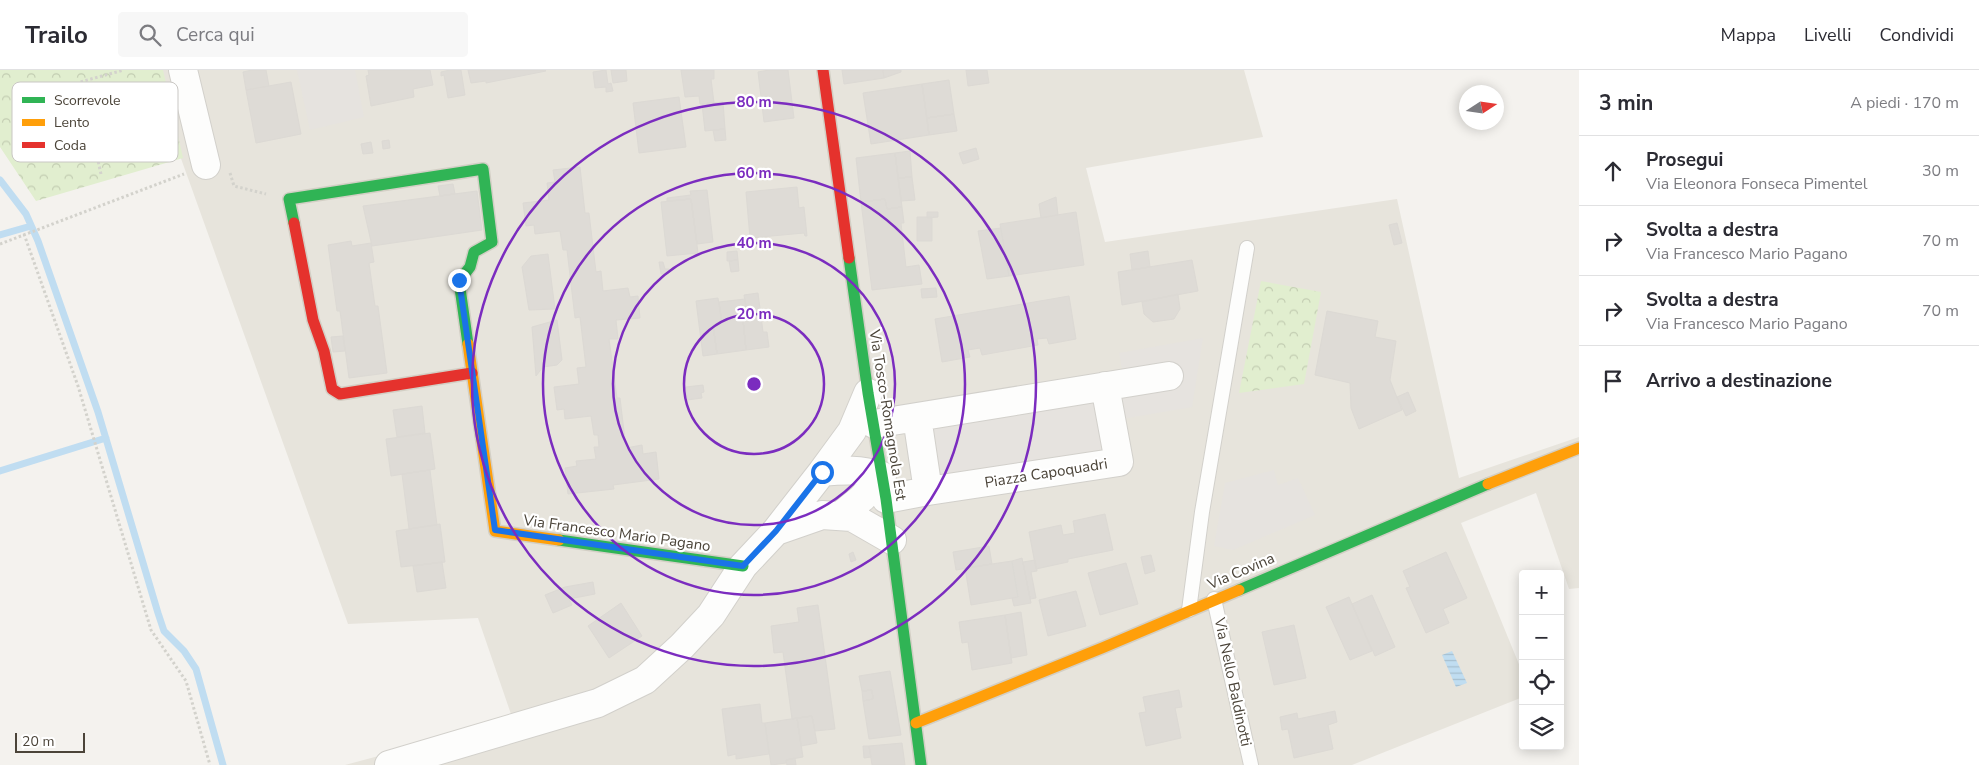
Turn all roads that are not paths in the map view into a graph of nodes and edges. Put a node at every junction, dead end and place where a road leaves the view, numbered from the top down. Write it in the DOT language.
graph roads {
  1 [pos="183,70"];
  2 [pos="823,70"];
  3 [pos="206,165"];
  4 [pos="1247,248"];
  5 [pos="472,373"];
  6 [pos="1169,376"];
  7 [pos="1105,386"];
  8 [pos="868,393"];
  9 [pos="917,417"];
  10 [pos="874,424"];
  11 [pos="1579,448"];
  12 [pos="822,472"];
  13 [pos="884,488"];
  14 [pos="928,491"];
  15 [pos="840,516"];
  16 [pos="776,531"];
  17 [pos="892,540"];
  18 [pos="743,566"];
  19 [pos="1214,598"];
  20 [pos="1189,610"];
  21 [pos="916,723"];
  22 [pos="389,765"];
  23 [pos="921,765"];
  24 [pos="1251,765"];
  1 -- 3 [label="street"];
  2 -- 8 [label="street, Via Tosco-Romagnola Est"];
  4 -- 20 [label="lane"];
  5 -- 5 [label="street, Via Francesco Mario Pagano"];
  5 -- 18 [label="street, Via Francesco Mario Pagano"];
  6 -- 7 [label="street"];
  7 -- 9 [label="street"];
  7 -- 14 [label="street, Piazza Capoquadri"];
  8 -- 10 [label="street, Via Tosco-Romagnola Est"];
  8 -- 12 [label="street"];
  9 -- 10 [label="street"];
  9 -- 14 [label="street"];
  10 -- 13 [label="street, Via Tosco-Romagnola Est"];
  11 -- 19 [label="street, Via Covina"];
  12 -- 13 [label="street"];
  12 -- 16 [label="street"];
  13 -- 14 [label="street, Piazza Capoquadri"];
  13 -- 15 [label="street"];
  13 -- 17 [label="street, Via Tosco-Romagnola Est"];
  15 -- 16 [label="street"];
  15 -- 17 [label="street"];
  16 -- 18 [label="street"];
  17 -- 21 [label="street, Via Tosco-Romagnola Est"];
  18 -- 22 [label="street"];
  19 -- 20 [label="street, Via Covina"];
  19 -- 24 [label="lane, Via Nello Baldinotti"];
  20 -- 21 [label="street, Via Covina"];
  21 -- 23 [label="street, Via Tosco-Romagnola Est"];
}
